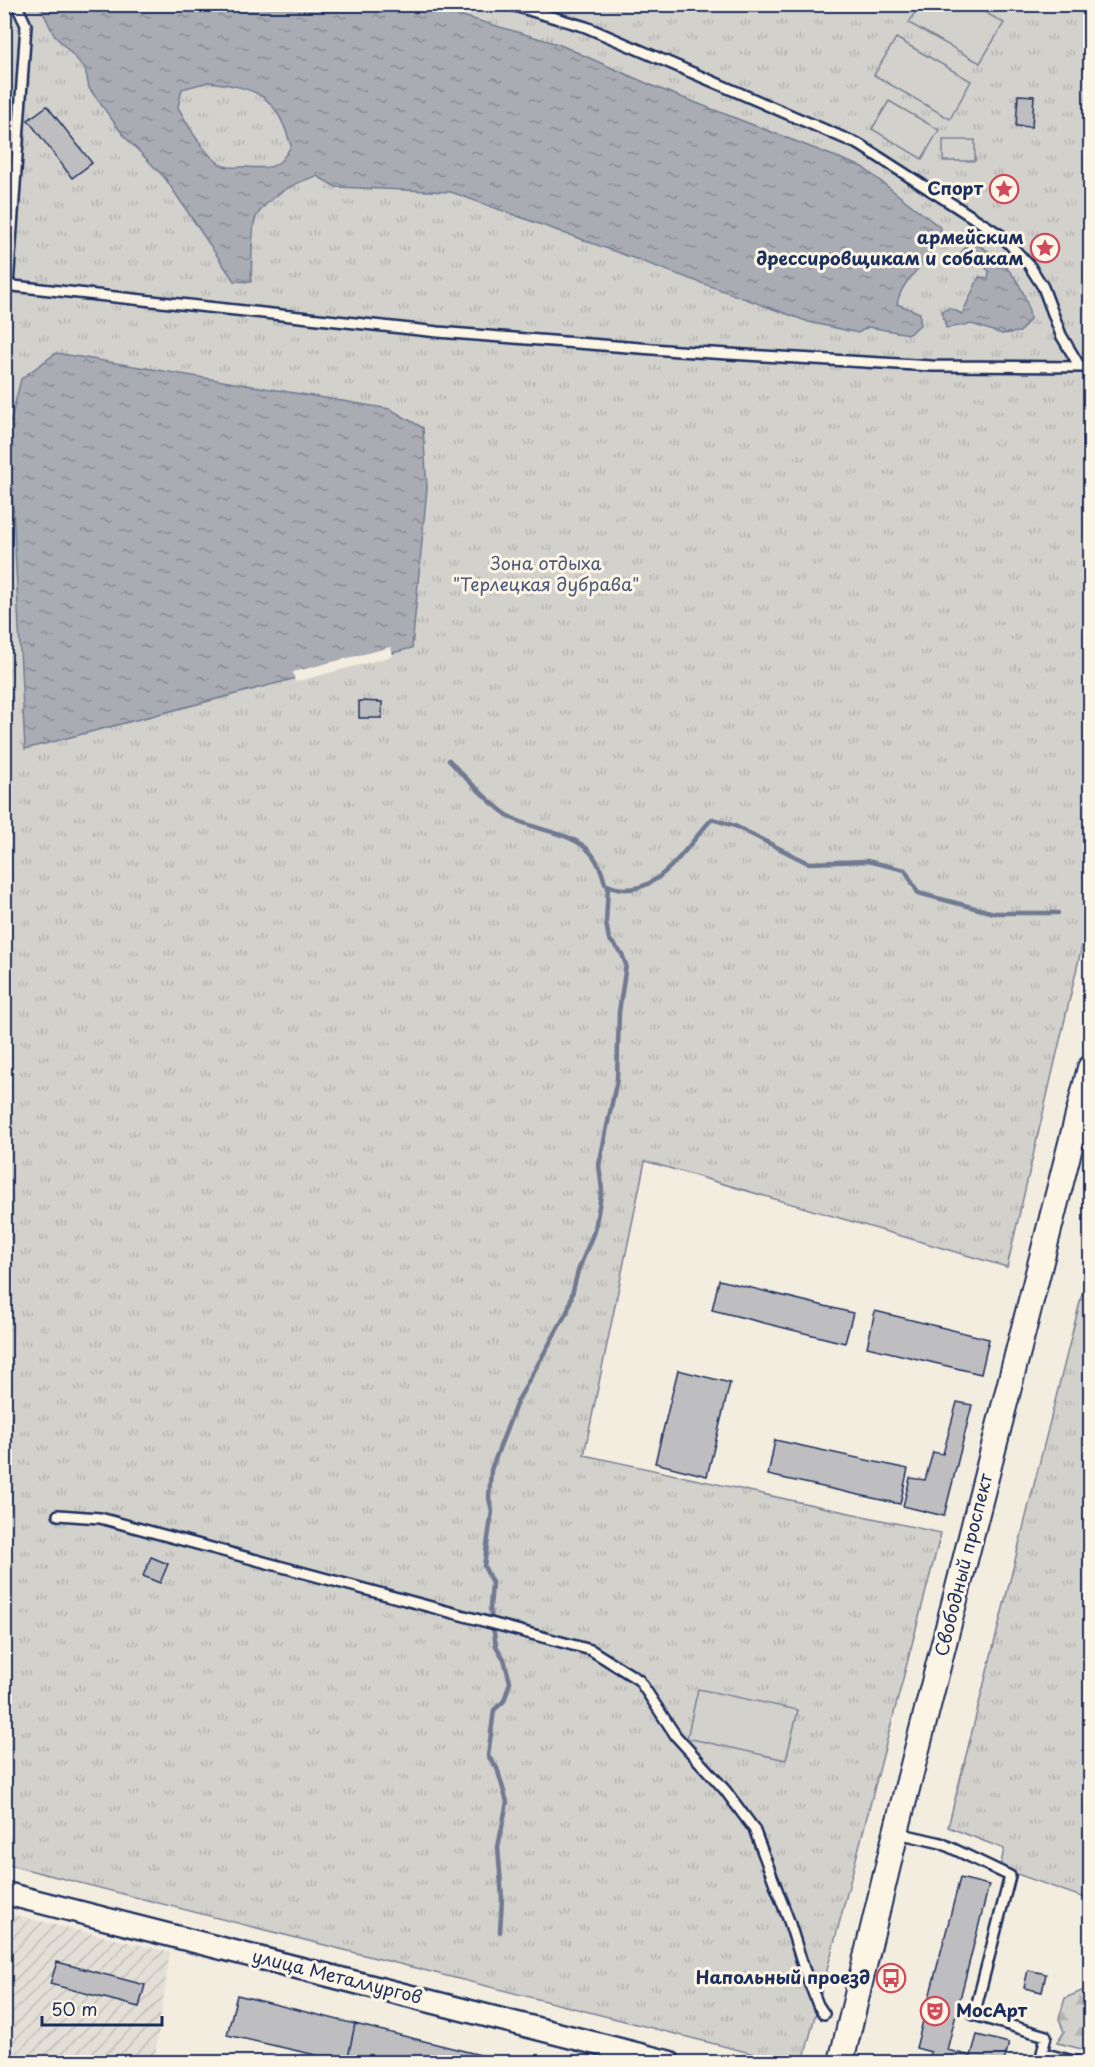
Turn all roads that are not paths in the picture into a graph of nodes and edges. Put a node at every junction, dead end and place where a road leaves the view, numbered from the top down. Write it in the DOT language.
graph roads {
  1 [pos="16,4"];
  2 [pos="508,4"];
  3 [pos="6,285"];
  4 [pos="1085,367"];
  5 [pos="1090,1068"];
  6 [pos="58,1515"];
  7 [pos="896,1832"];
  8 [pos="4,1893"];
  9 [pos="824,2014"];
  10 [pos="1041,2058"];
  11 [pos="669,2062"];
  12 [pos="841,2062"];
  13 [pos="1077,2062"];
  1 -- 3 [label="lane"];
  2 -- 4 [label="lane"];
  3 -- 4 [label="lane"];
  5 -- 7 [label="main road, Свободный проспект"];
  6 -- 9 [label="lane"];
  7 -- 10 [label="lane"];
  7 -- 12 [label="main road, Свободный проспект"];
  8 -- 11 [label="street, улица Металлургов"];
  10 -- 13 [label="lane"];
}
